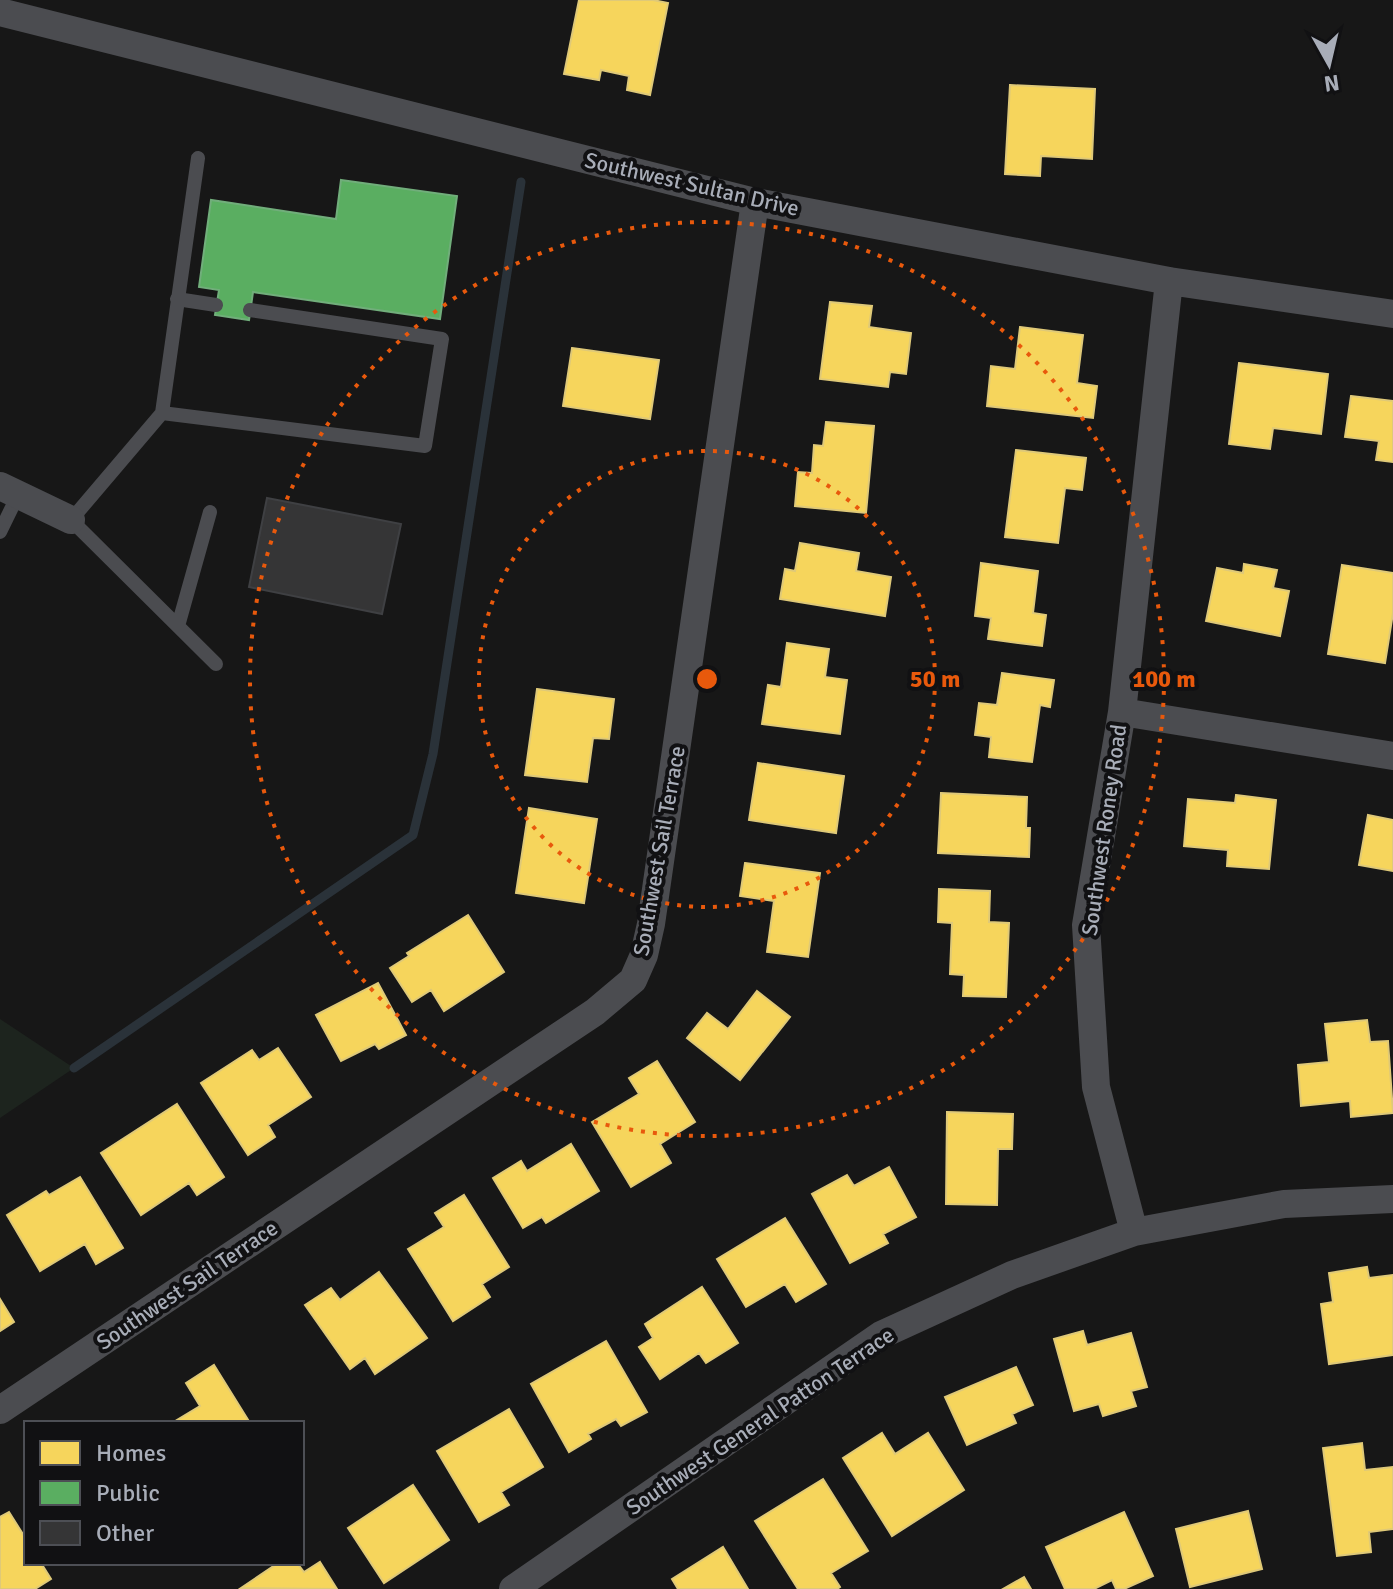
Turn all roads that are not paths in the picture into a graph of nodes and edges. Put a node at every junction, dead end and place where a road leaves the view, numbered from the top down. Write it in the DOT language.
graph roads {
  1 [pos="0,12"];
  2 [pos="198,158"];
  3 [pos="755,202"];
  4 [pos="1169,281"];
  5 [pos="177,299"];
  6 [pos="216,305"];
  7 [pos="250,310"];
  8 [pos="1393,314"];
  9 [pos="162,413"];
  10 [pos="9,490"];
  11 [pos="210,512"];
  12 [pos="71,520"];
  13 [pos="0,532"];
  14 [pos="178,626"];
  15 [pos="216,664"];
  16 [pos="1122,712"];
  17 [pos="1393,756"];
  18 [pos="1393,1199"];
  19 [pos="1134,1232"];
  20 [pos="0,1410"];
  21 [pos="513,1589"];
  1 -- 3 [label="street, Southwest Sultan Drive"];
  2 -- 5 [label="lane"];
  3 -- 4 [label="street, Southwest Sultan Drive"];
  3 -- 20 [label="street, Southwest Sail Terrace"];
  4 -- 8 [label="street, Southwest Sultan Drive"];
  4 -- 16 [label="street, Southwest Roney Road"];
  5 -- 6 [label="lane"];
  5 -- 9 [label="lane"];
  7 -- 9 [label="lane"];
  9 -- 12 [label="lane"];
  10 -- 12 [label="street"];
  10 -- 13 [label="lane"];
  11 -- 14 [label="lane"];
  12 -- 14 [label="lane"];
  14 -- 15 [label="lane"];
  16 -- 17 [label="street"];
  16 -- 19 [label="street, Southwest Roney Road"];
  18 -- 19 [label="street, Southwest General Patton Terrace"];
  19 -- 21 [label="street, Southwest General Patton Terrace"];
}
